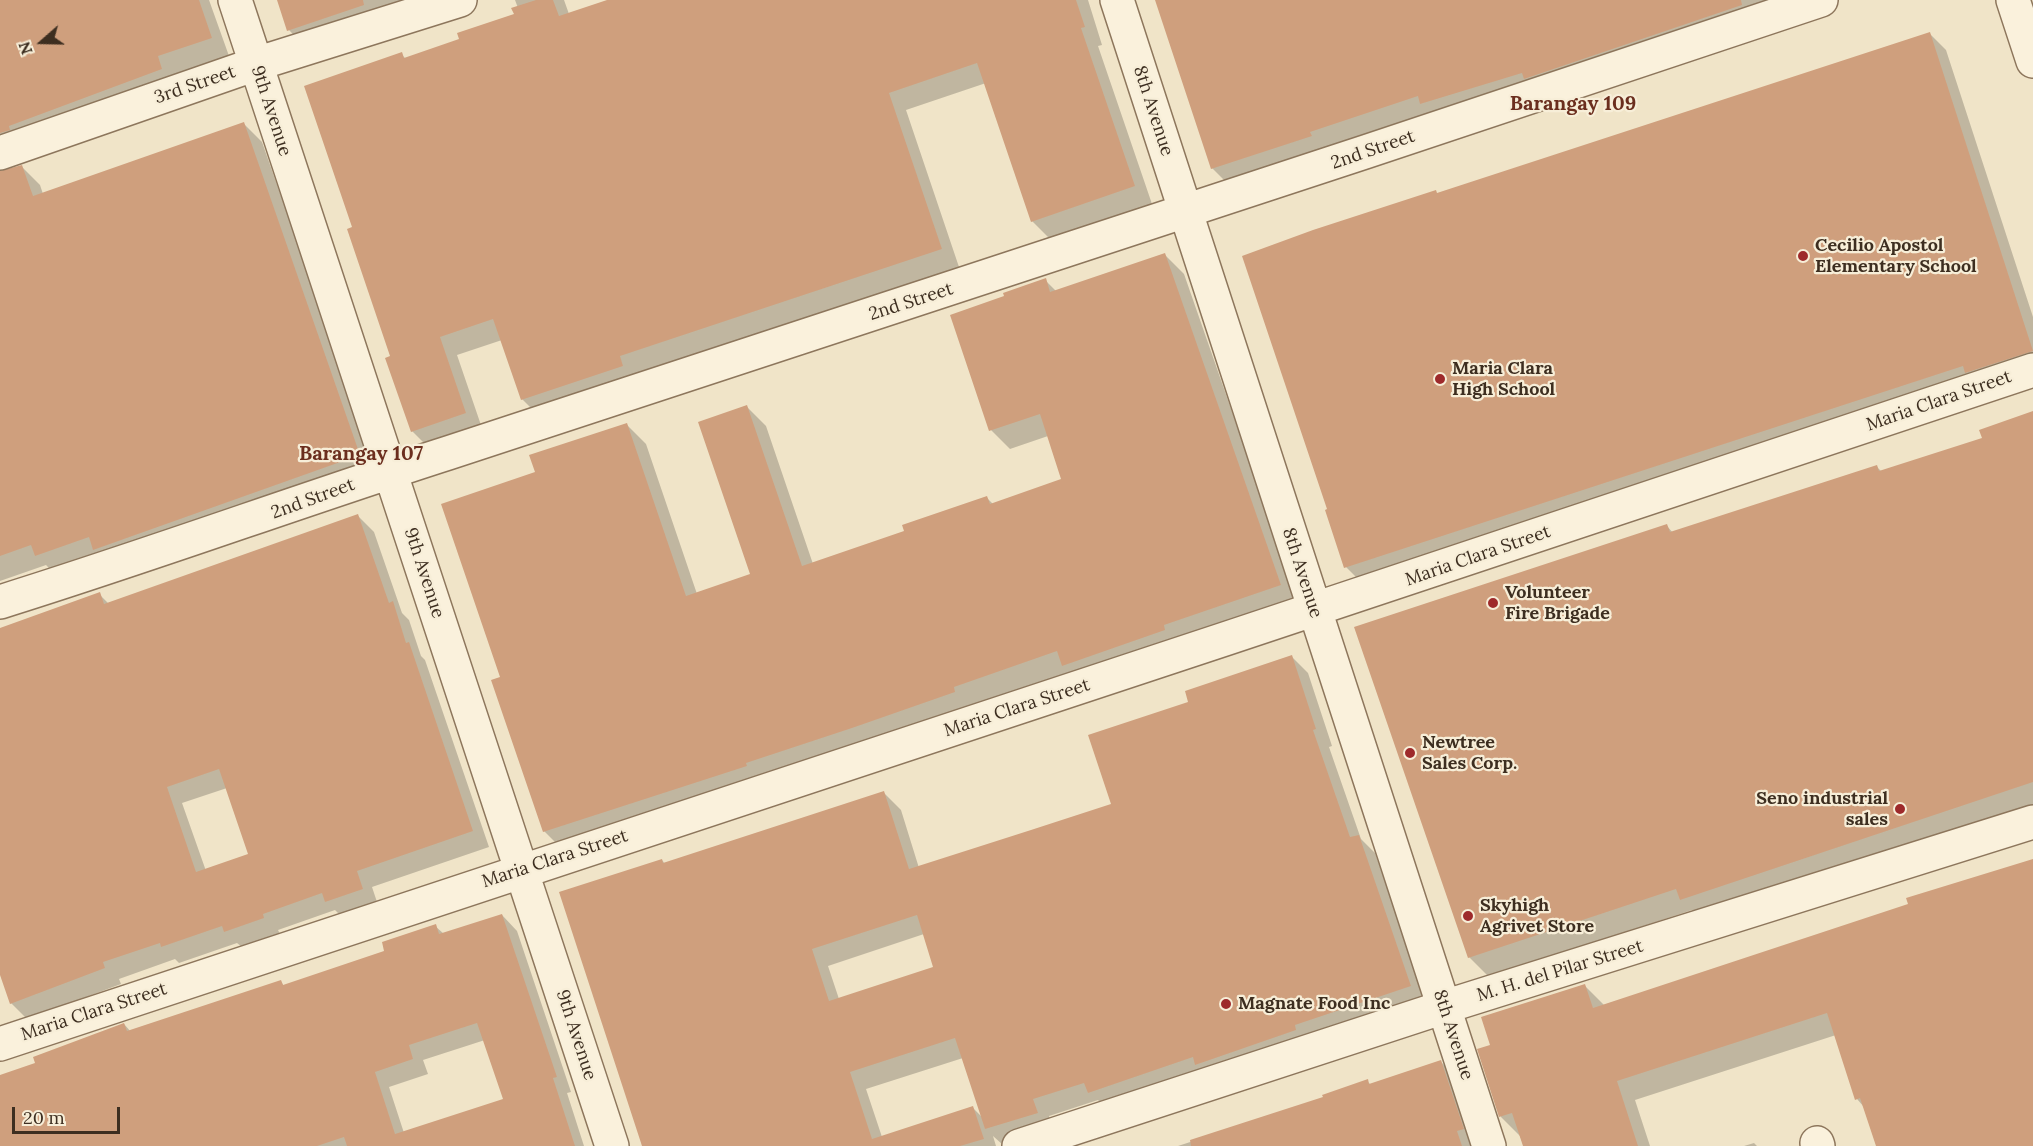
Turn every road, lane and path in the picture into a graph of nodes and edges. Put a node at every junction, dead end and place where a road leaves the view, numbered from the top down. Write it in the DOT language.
graph roads {
  1 [pos="235,0"];
  2 [pos="460,0"];
  3 [pos="1117,0"];
  4 [pos="1821,0"];
  5 [pos="2013,0"];
  6 [pos="2033,61"];
  7 [pos="256,64"];
  8 [pos="0,153"];
  9 [pos="1186,213"];
  10 [pos="2033,370"];
  11 [pos="390,472"];
  12 [pos="0,602"];
  13 [pos="1314,611"];
  14 [pos="2033,822"];
  15 [pos="521,869"];
  16 [pos="1444,1007"];
  17 [pos="0,1044"];
  18 [pos="612,1146"];
  19 [pos="1019,1146"];
  20 [pos="1490,1146"];
  1 -- 7 [label="street, 9th Avenue"];
  2 -- 7 [label="street, 3rd Street"];
  3 -- 9 [label="street, 8th Avenue"];
  4 -- 9 [label="street, 2nd Street"];
  5 -- 6 [label="street"];
  7 -- 8 [label="street, 3rd Street"];
  7 -- 11 [label="street, 9th Avenue"];
  9 -- 11 [label="street, 2nd Street"];
  9 -- 13 [label="street, 8th Avenue"];
  10 -- 13 [label="street, Maria Clara Street"];
  11 -- 12 [label="street, 2nd Street"];
  11 -- 15 [label="street, 9th Avenue"];
  13 -- 15 [label="street, Maria Clara Street"];
  13 -- 16 [label="street, 8th Avenue"];
  14 -- 16 [label="street, M. H. del Pilar Street"];
  15 -- 17 [label="street, Maria Clara Street"];
  15 -- 18 [label="street, 9th Avenue"];
  16 -- 19 [label="street, M. H. del Pilar Street"];
  16 -- 20 [label="street, 8th Avenue"];
}
